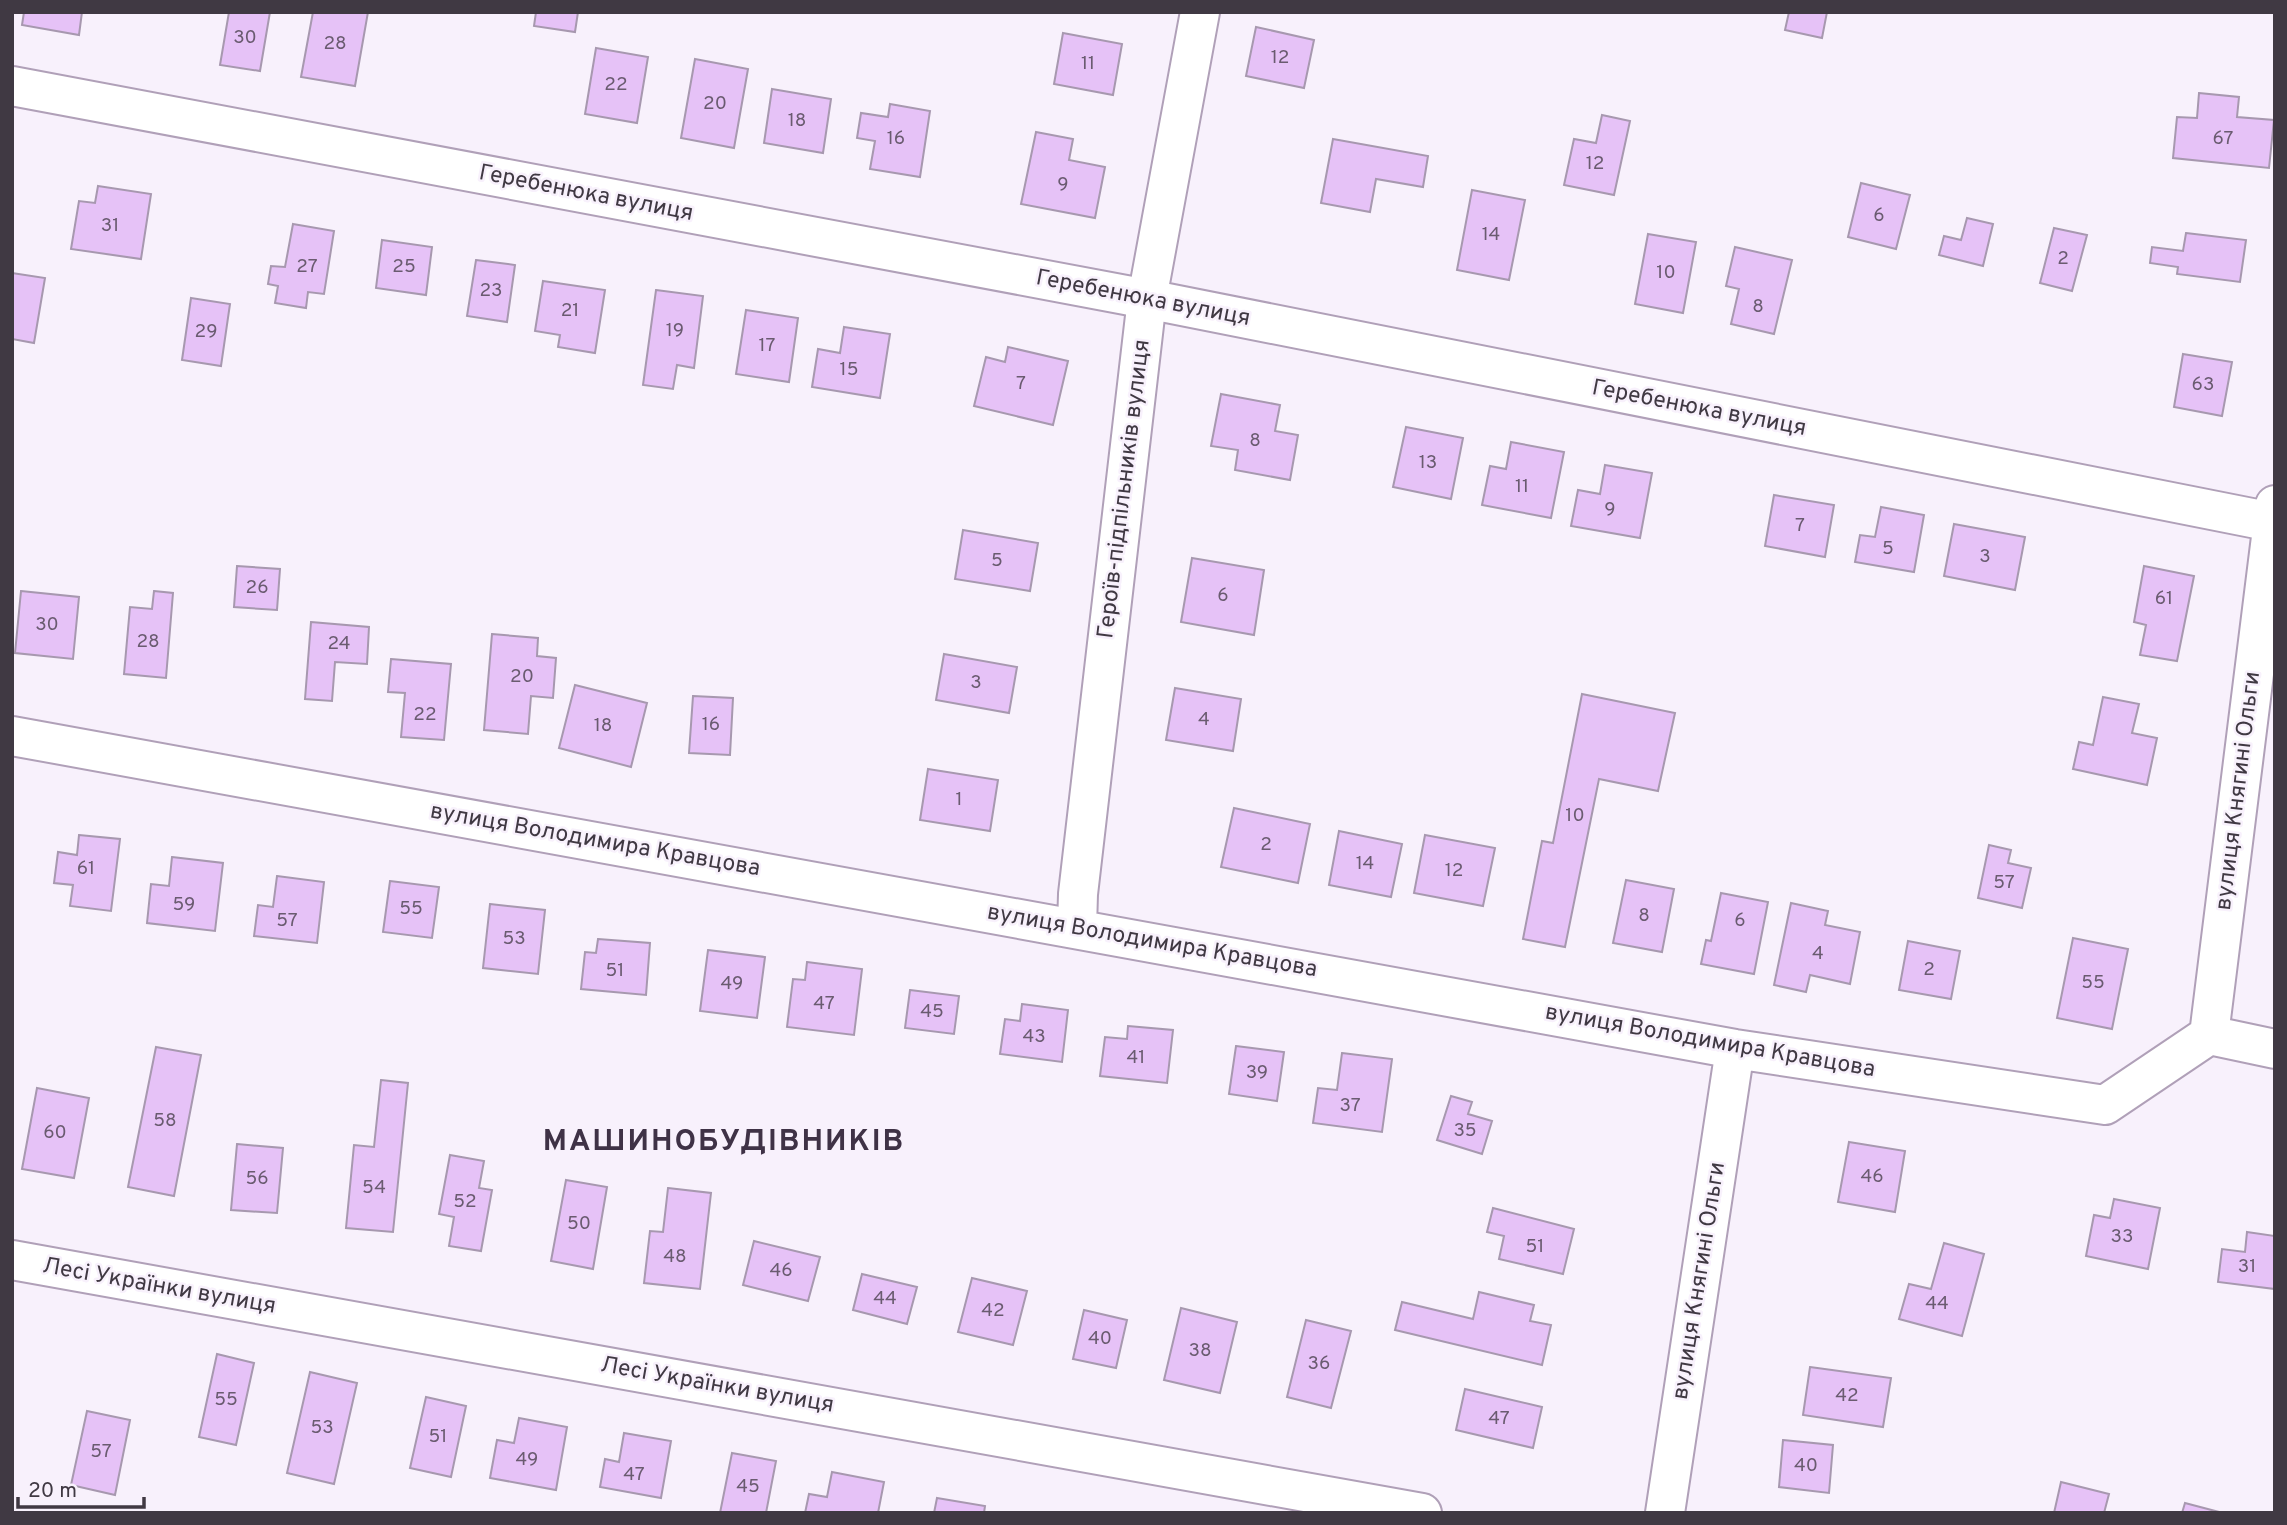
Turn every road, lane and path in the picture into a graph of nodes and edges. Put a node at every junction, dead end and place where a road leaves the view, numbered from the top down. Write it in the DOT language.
graph roads {
  1 [pos="1200,12"];
  2 [pos="12,86"];
  3 [pos="1147,299"];
  4 [pos="2273,514"];
  5 [pos="12,736"];
  6 [pos="1077,928"];
  7 [pos="2209,1035"];
  8 [pos="1735,1049"];
  9 [pos="2275,1049"];
  10 [pos="12,1260"];
  11 [pos="1422,1513"];
  12 [pos="1665,1513"];
  1 -- 3 [label="street, Героїв-підпільників вулиця"];
  2 -- 3 [label="street, Геребенюка вулиця"];
  3 -- 4 [label="street, Геребенюка вулиця"];
  3 -- 6 [label="street, Героїв-підпільників вулиця"];
  4 -- 7 [label="street, вулиця Княгині Ольги"];
  5 -- 6 [label="street, вулиця Володимира Кравцова"];
  6 -- 8 [label="street, вулиця Володимира Кравцова"];
  7 -- 8 [label="street, вулиця Володимира Кравцова"];
  7 -- 9 [label="street"];
  8 -- 12 [label="street, вулиця Княгині Ольги"];
  10 -- 11 [label="street, Лесі Українки вулиця"];
}
